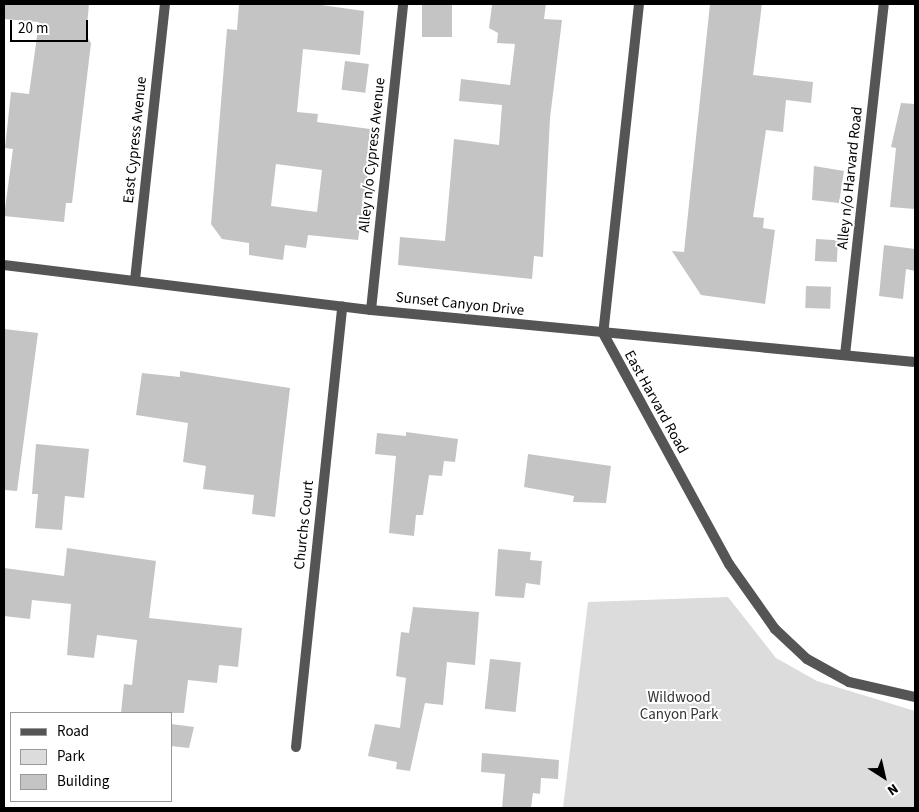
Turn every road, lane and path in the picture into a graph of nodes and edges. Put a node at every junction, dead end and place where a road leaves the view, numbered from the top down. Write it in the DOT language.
graph roads {
  1 [pos="165,4"];
  2 [pos="403,4"];
  3 [pos="639,4"];
  4 [pos="884,4"];
  5 [pos="4,265"];
  6 [pos="134,280"];
  7 [pos="342,306"];
  8 [pos="372,310"];
  9 [pos="603,333"];
  10 [pos="845,355"];
  11 [pos="915,362"];
  12 [pos="915,697"];
  13 [pos="296,747"];
  1 -- 6 [label="street, East Cypress Avenue"];
  2 -- 8 [label="street, Alley n/o Cypress Avenue"];
  3 -- 9 [label="street"];
  4 -- 10 [label="street, Alley n/o Harvard Road"];
  5 -- 6 [label="street, Sunset Canyon Drive"];
  6 -- 7 [label="street, Sunset Canyon Drive"];
  7 -- 8 [label="street, Sunset Canyon Drive"];
  7 -- 13 [label="street, Churchs Court"];
  8 -- 9 [label="street, Sunset Canyon Drive"];
  9 -- 10 [label="street, Sunset Canyon Drive"];
  9 -- 12 [label="street, East Harvard Road"];
  10 -- 11 [label="street, Sunset Canyon Drive"];
}
